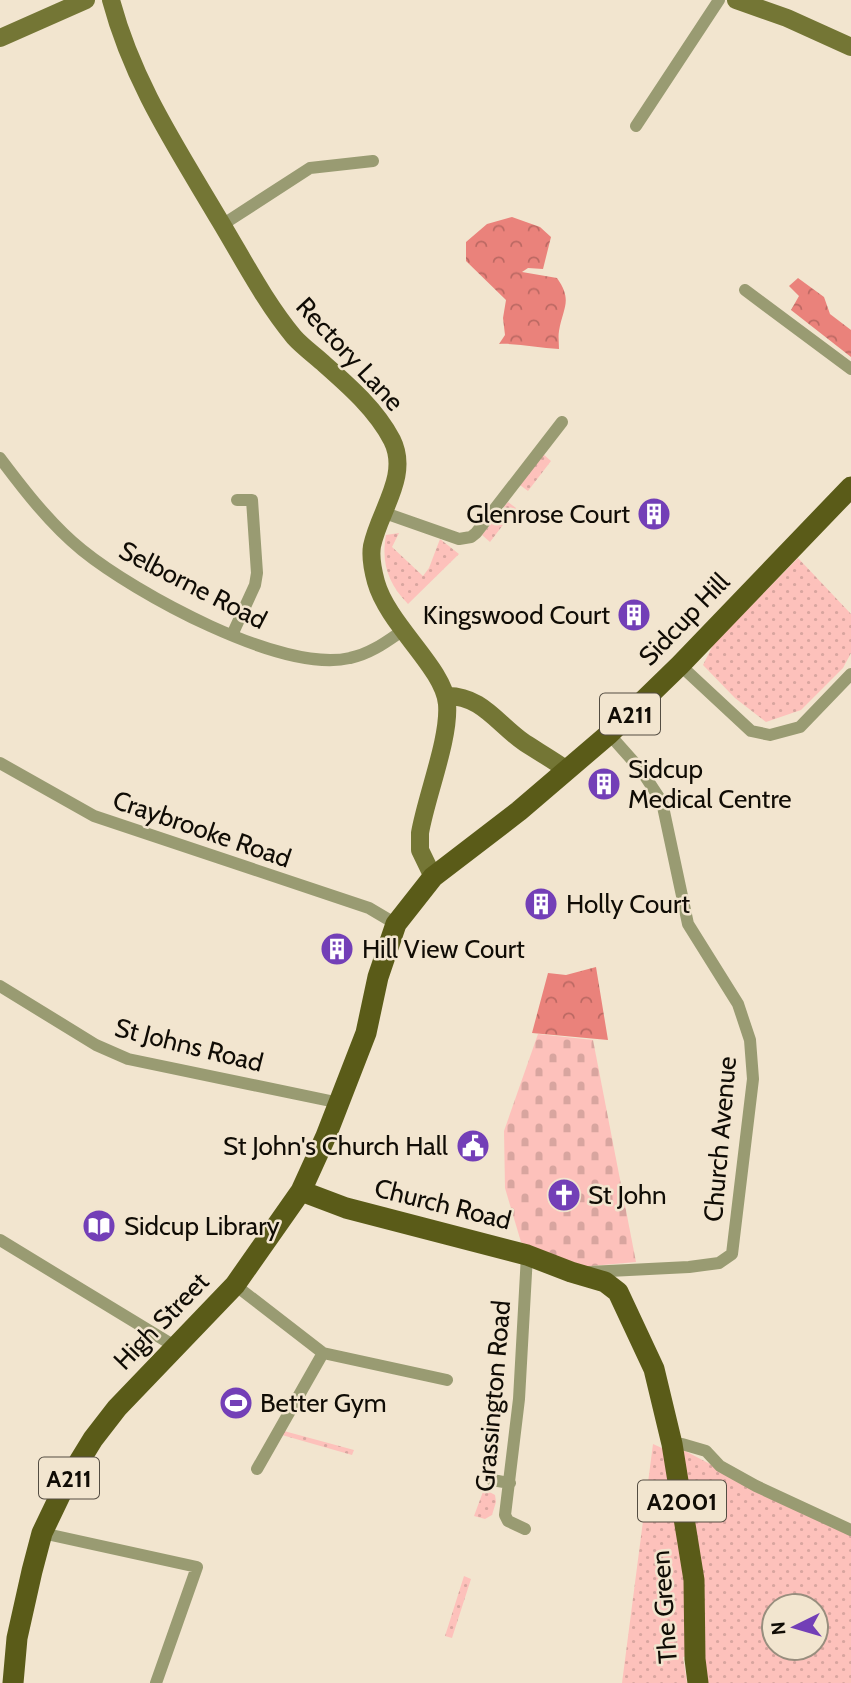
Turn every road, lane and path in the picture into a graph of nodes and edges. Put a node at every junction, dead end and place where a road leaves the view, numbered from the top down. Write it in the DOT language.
graph roads {
  1 [pos="86,0"];
  2 [pos="111,0"];
  3 [pos="719,0"];
  4 [pos="736,0"];
  5 [pos="0,38"];
  6 [pos="851,47"];
  7 [pos="636,126"];
  8 [pos="373,161"];
  9 [pos="222,225"];
  10 [pos="745,290"];
  11 [pos="851,369"];
  12 [pos="562,422"];
  13 [pos="0,458"];
  14 [pos="851,487"];
  15 [pos="237,500"];
  16 [pos="385,513"];
  17 [pos="402,631"];
  18 [pos="232,635"];
  19 [pos="680,665"];
  20 [pos="850,678"];
  21 [pos="446,696"];
  22 [pos="610,734"];
  23 [pos="0,763"];
  24 [pos="567,770"];
  25 [pos="433,877"];
  26 [pos="396,924"];
  27 [pos="0,986"];
  28 [pos="340,1103"];
  29 [pos="301,1191"];
  30 [pos="0,1240"];
  31 [pos="527,1255"];
  32 [pos="571,1272"];
  33 [pos="235,1285"];
  34 [pos="176,1347"];
  35 [pos="323,1353"];
  36 [pos="447,1380"];
  37 [pos="672,1444"];
  38 [pos="257,1469"];
  39 [pos="492,1480"];
  40 [pos="510,1483"];
  41 [pos="525,1529"];
  42 [pos="851,1530"];
  43 [pos="42,1533"];
  44 [pos="9,1637"];
  45 [pos="13,1683"];
  46 [pos="156,1683"];
  47 [pos="698,1683"];
  1 -- 5 [label="street"];
  2 -- 9 [label="street, Rectory Lane"];
  3 -- 7 [label="street"];
  4 -- 6 [label="street"];
  8 -- 9 [label="street"];
  9 -- 16 [label="street, Rectory Lane"];
  10 -- 11 [label="street"];
  12 -- 16 [label="street"];
  13 -- 18 [label="street, Selborne Road"];
  14 -- 19 [label="main road, Sidcup Hill / A211"];
  15 -- 18 [label="street"];
  16 -- 17 [label="street, Rectory Lane"];
  17 -- 18 [label="street, Selborne Road"];
  17 -- 21 [label="street, Rectory Lane"];
  19 -- 20 [label="street"];
  19 -- 22 [label="main road, Sidcup Hill / A211"];
  21 -- 24 [label="street"];
  21 -- 25 [label="street"];
  22 -- 24 [label="main road, Sidcup Hill / A211"];
  22 -- 32 [label="street, Church Avenue"];
  23 -- 26 [label="street, Craybrooke Road"];
  24 -- 25 [label="main road, Sidcup Hill / A211"];
  25 -- 26 [label="main road, Sidcup Hill / A211"];
  26 -- 28 [label="main road, High Street / A211"];
  27 -- 28 [label="street, St Johns Road"];
  28 -- 29 [label="main road, High Street / A211"];
  29 -- 31 [label="main road, Church Road / A2001"];
  29 -- 33 [label="main road, High Street / A211"];
  30 -- 34 [label="street"];
  31 -- 32 [label="main road, Church Road / A2001"];
  31 -- 40 [label="street, Grassington Road"];
  32 -- 37 [label="main road, The Green / A2001"];
  33 -- 34 [label="main road, High Street / A211"];
  33 -- 35 [label="street"];
  34 -- 43 [label="main road, High Street / A211"];
  35 -- 36 [label="street"];
  35 -- 38 [label="street"];
  37 -- 42 [label="street"];
  37 -- 47 [label="main road, The Green / A2001"];
  39 -- 40 [label="street"];
  40 -- 41 [label="street, Grassington Road"];
  43 -- 44 [label="main road, High Street / A211"];
  43 -- 46 [label="street"];
  44 -- 45 [label="main road, High Street / A211"];
}
